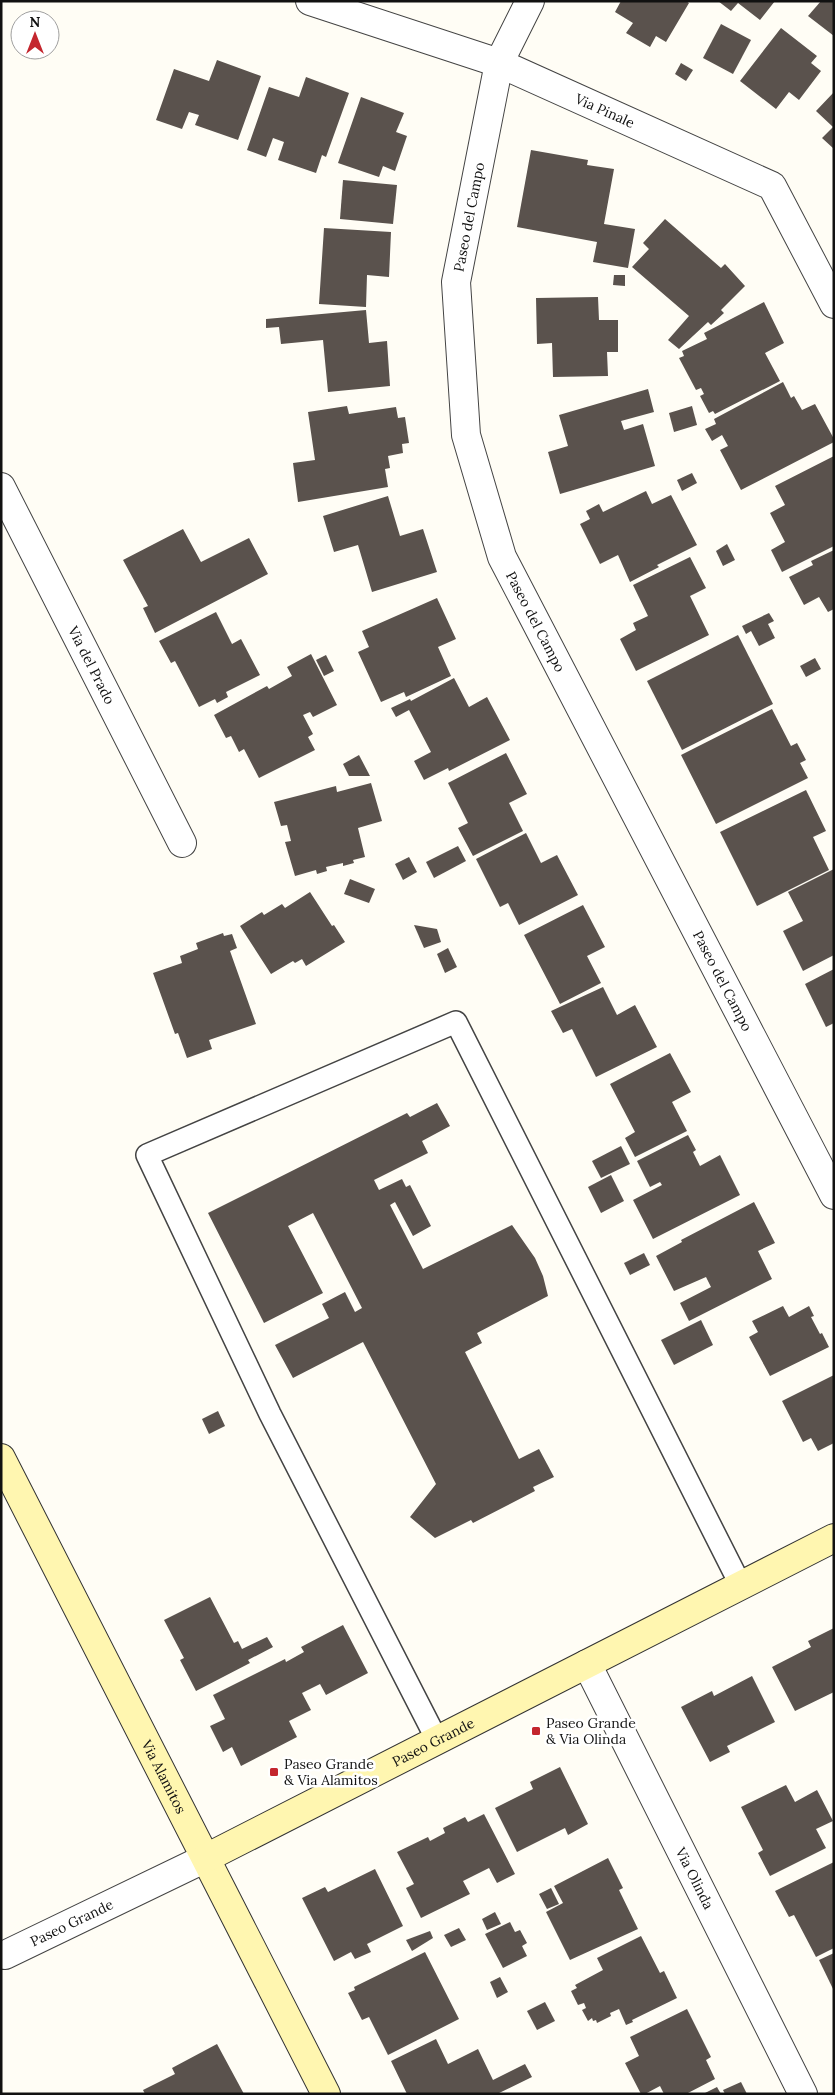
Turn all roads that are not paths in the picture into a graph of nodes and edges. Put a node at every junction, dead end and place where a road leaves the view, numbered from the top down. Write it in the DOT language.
graph roads {
  1 [pos="310,1"];
  2 [pos="530,1"];
  3 [pos="499,63"];
  4 [pos="834,304"];
  5 [pos="1,487"];
  6 [pos="182,843"];
  7 [pos="834,1195"];
  8 [pos="1,1458"];
  9 [pos="834,1538"];
  10 [pos="741,1586"];
  11 [pos="587,1664"];
  12 [pos="438,1740"];
  13 [pos="206,1858"];
  14 [pos="3,1956"];
  15 [pos="326,2094"];
  16 [pos="803,2094"];
  1 -- 3 [label="street, Via Pinale"];
  2 -- 3 [label="street, Paseo del Campo"];
  3 -- 4 [label="street, Via Pinale"];
  3 -- 7 [label="street, Paseo del Campo"];
  5 -- 6 [label="street, Via del Prado"];
  8 -- 13 [label="street, Via Alamitos"];
  9 -- 10 [label="street, Paseo Grande"];
  10 -- 11 [label="street, Paseo Grande"];
  10 -- 12 [label="lane"];
  11 -- 12 [label="street, Paseo Grande"];
  11 -- 16 [label="street, Via Olinda"];
  12 -- 13 [label="street, Paseo Grande"];
  13 -- 14 [label="street, Paseo Grande"];
  13 -- 15 [label="street, Via Alamitos"];
}
